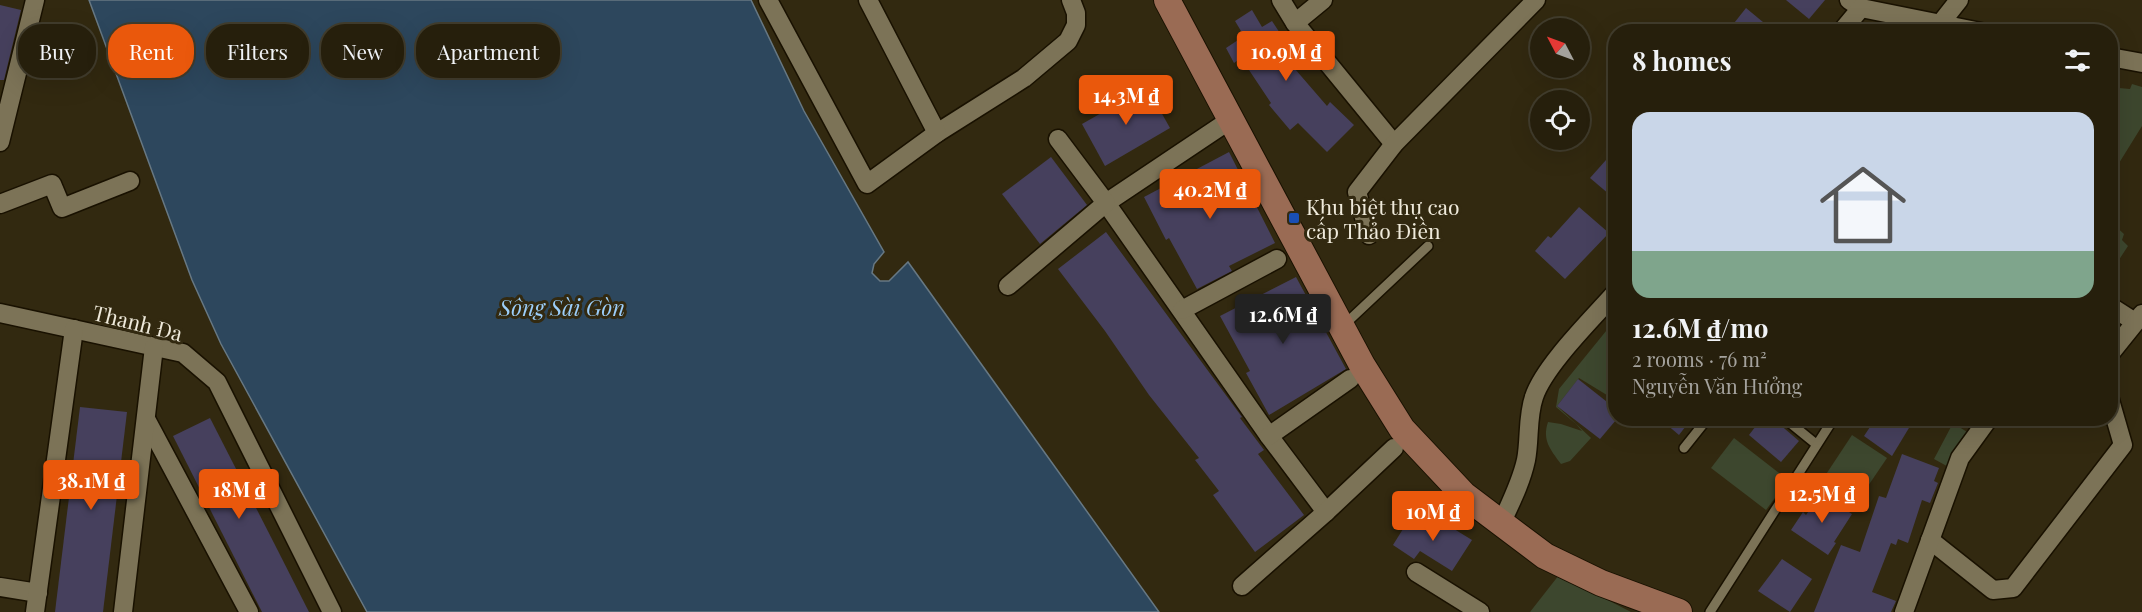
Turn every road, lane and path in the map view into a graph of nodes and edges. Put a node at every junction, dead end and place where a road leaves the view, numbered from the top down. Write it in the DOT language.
graph roads {
  1 [pos="35,0"];
  2 [pos="768,0"];
  3 [pos="868,0"];
  4 [pos="1071,0"];
  5 [pos="1167,0"];
  6 [pos="1281,0"];
  7 [pos="1323,0"];
  8 [pos="1536,0"];
  9 [pos="1959,0"];
  10 [pos="1855,4"];
  11 [pos="1516,7"];
  12 [pos="1295,23"];
  13 [pos="1844,24"];
  14 [pos="1940,24"];
  15 [pos="2118,58"];
  16 [pos="2142,63"];
  17 [pos="1230,120"];
  18 [pos="937,133"];
  19 [pos="1058,139"];
  20 [pos="0,142"];
  21 [pos="1394,144"];
  22 [pos="130,181"];
  23 [pos="1106,203"];
  24 [pos="0,204"];
  25 [pos="1369,235"];
  26 [pos="1428,246"];
  27 [pos="1277,259"];
  28 [pos="1008,286"];
  29 [pos="1608,301"];
  30 [pos="2118,309"];
  31 [pos="1182,310"];
  32 [pos="0,313"];
  33 [pos="2139,318"];
  34 [pos="1342,327"];
  35 [pos="74,329"];
  36 [pos="2118,344"];
  37 [pos="154,347"];
  38 [pos="1350,380"];
  39 [pos="146,419"];
  40 [pos="1702,426"];
  41 [pos="1794,426"];
  42 [pos="1828,426"];
  43 [pos="1983,426"];
  44 [pos="2118,426"];
  45 [pos="1269,436"];
  46 [pos="1398,439"];
  47 [pos="1816,444"];
  48 [pos="1684,448"];
  49 [pos="1326,512"];
  50 [pos="1501,524"];
  51 [pos="1930,540"];
  52 [pos="1416,572"];
  53 [pos="1242,586"];
  54 [pos="0,587"];
  55 [pos="38,593"];
  56 [pos="35,612"];
  57 [pos="123,612"];
  58 [pos="249,612"];
  59 [pos="332,612"];
  60 [pos="1480,612"];
  61 [pos="1679,612"];
  62 [pos="1710,612"];
  63 [pos="1904,612"];
  1 -- 20 [label="street"];
  2 -- 18 [label="street"];
  3 -- 18 [label="street"];
  4 -- 18 [label="street"];
  5 -- 17 [label="main road"];
  6 -- 12 [label="street"];
  7 -- 12 [label="street"];
  8 -- 11 [label="street"];
  9 -- 14 [label="street"];
  10 -- 13 [label="street"];
  10 -- 14 [label="street"];
  11 -- 21 [label="street"];
  12 -- 21 [label="street"];
  15 -- 16 [label="street"];
  17 -- 23 [label="street"];
  17 -- 34 [label="main road"];
  19 -- 23 [label="street"];
  21 -- 25 [label="street"];
  22 -- 24 [label="street"];
  23 -- 28 [label="street"];
  23 -- 31 [label="street"];
  26 -- 34 [label="lane"];
  27 -- 31 [label="street"];
  29 -- 50 [label="street"];
  30 -- 33 [label="street"];
  31 -- 45 [label="street"];
  32 -- 35 [label="street, Thanh Đa"];
  33 -- 36 [label="street"];
  34 -- 46 [label="main road"];
  35 -- 37 [label="street, Thanh Đa"];
  35 -- 55 [label="street"];
  37 -- 39 [label="street"];
  37 -- 59 [label="street, Thanh Đa"];
  38 -- 45 [label="street"];
  39 -- 57 [label="street"];
  39 -- 58 [label="street"];
  40 -- 48 [label="lane"];
  41 -- 47 [label="lane"];
  42 -- 47 [label="lane"];
  43 -- 51 [label="street"];
  44 -- 51 [label="street"];
  45 -- 49 [label="street"];
  46 -- 49 [label="street"];
  46 -- 50 [label="main road"];
  47 -- 62 [label="lane"];
  49 -- 53 [label="street"];
  50 -- 61 [label="main road"];
  51 -- 63 [label="street"];
  52 -- 60 [label="street"];
  54 -- 55 [label="street"];
  55 -- 56 [label="street"];
}
